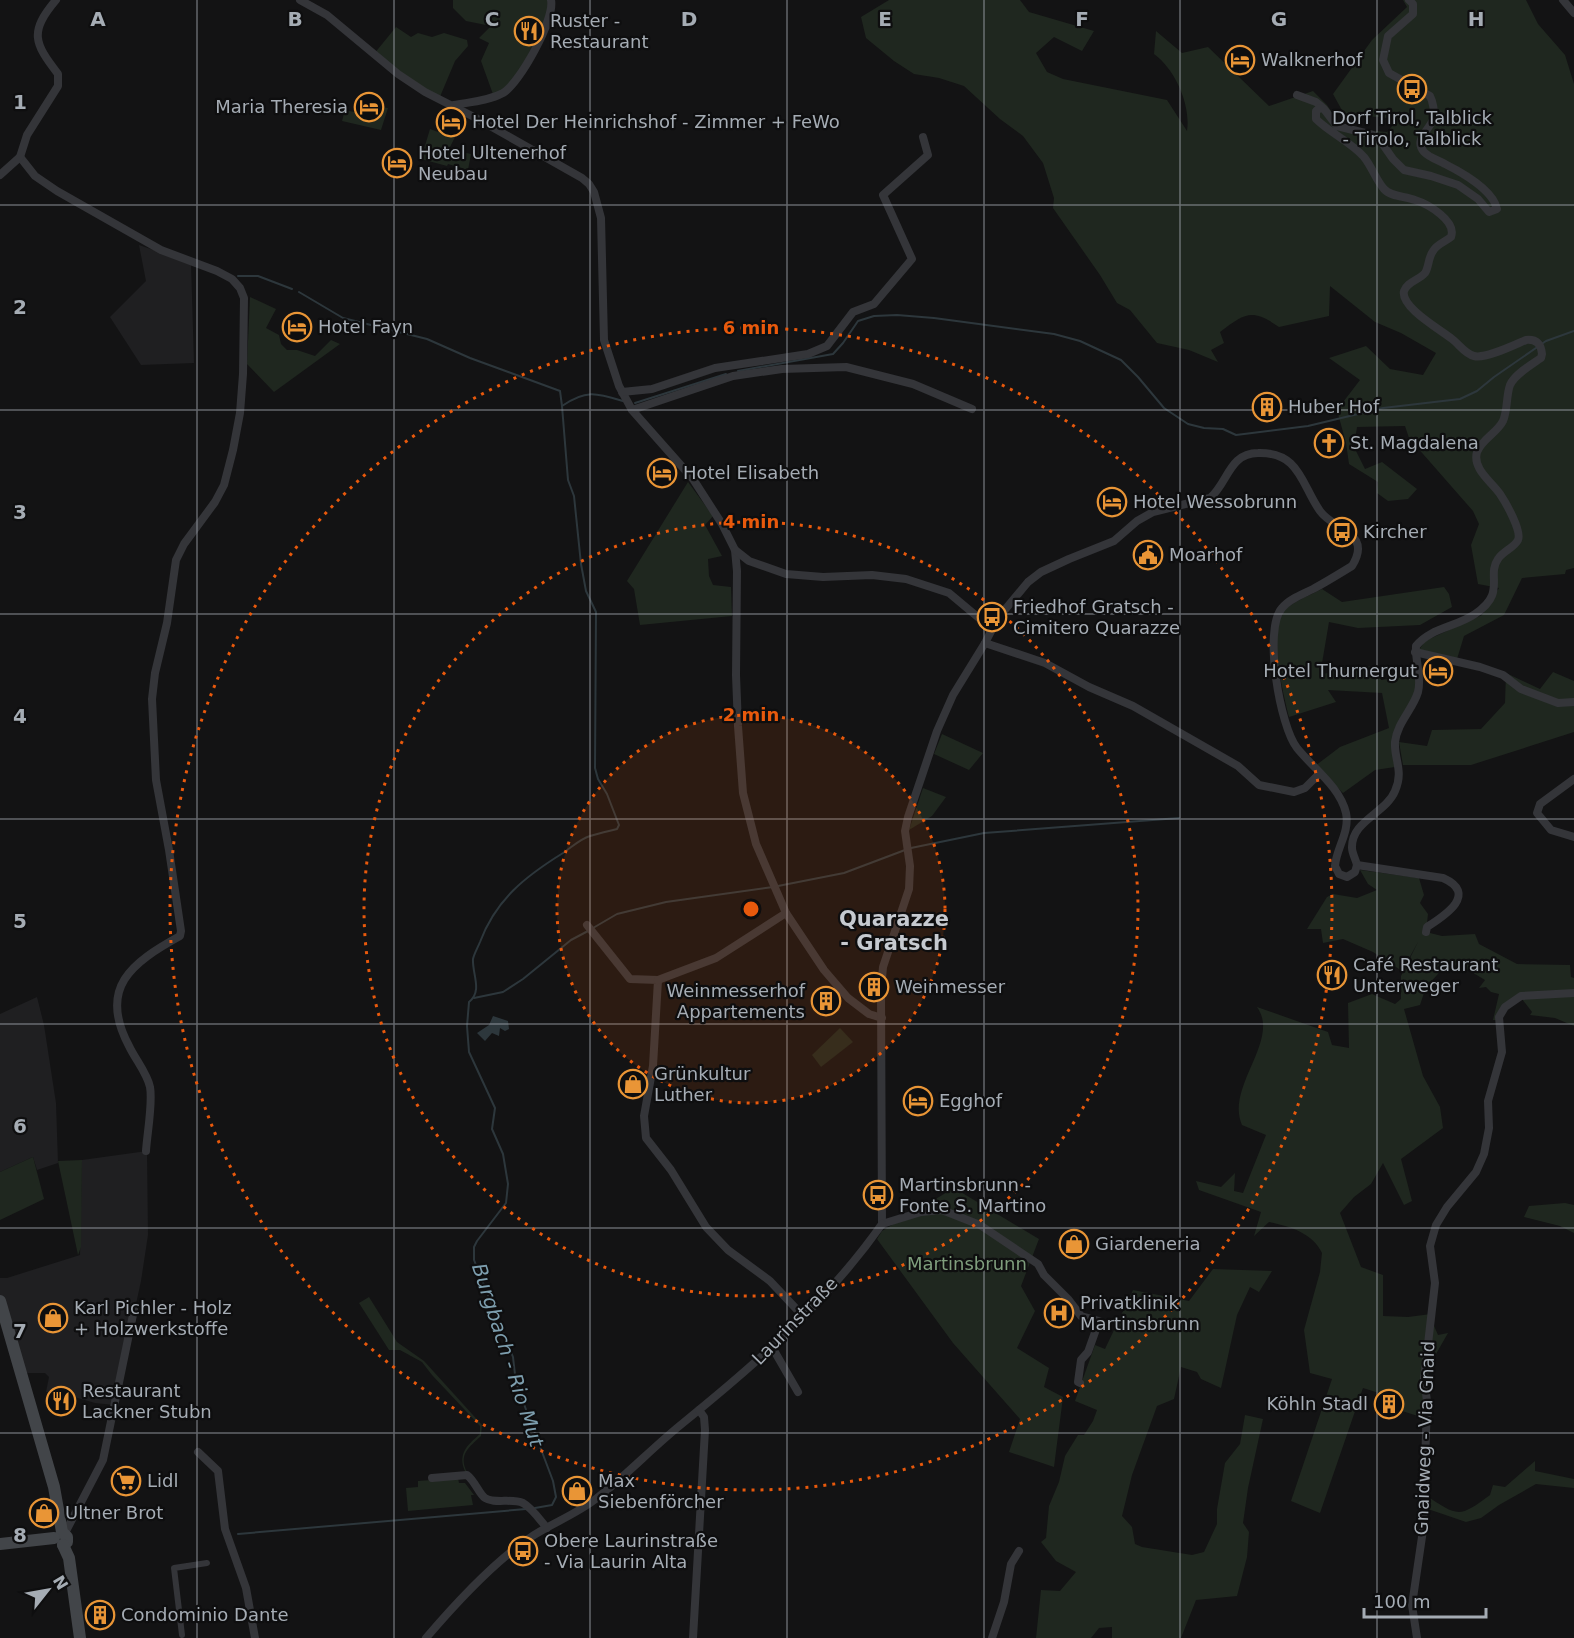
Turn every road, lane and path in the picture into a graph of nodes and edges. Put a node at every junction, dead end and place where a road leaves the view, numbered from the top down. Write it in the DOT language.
graph roads {
  1 [pos="57,0"];
  2 [pos="300,0"];
  3 [pos="551,0"];
  4 [pos="1409,0"];
  5 [pos="1563,0"];
  6 [pos="1574,13"];
  7 [pos="1296,95"];
  8 [pos="453,105"];
  9 [pos="1322,107"];
  10 [pos="923,137"];
  11 [pos="20,157"];
  12 [pos="0,175"];
  13 [pos="622,392"];
  14 [pos="972,409"];
  15 [pos="632,410"];
  16 [pos="735,550"];
  17 [pos="992,629"];
  18 [pos="985,643"];
  19 [pos="1415,652"];
  20 [pos="1574,702"];
  21 [pos="1319,774"];
  22 [pos="1574,779"];
  23 [pos="1574,837"];
  24 [pos="1358,865"];
  25 [pos="786,913"];
  26 [pos="590,928"];
  27 [pos="1426,932"];
  28 [pos="658,980"];
  29 [pos="1574,993"];
  30 [pos="882,1018"];
  31 [pos="146,1151"];
  32 [pos="882,1224"];
  33 [pos="0,1301"];
  34 [pos="134,1310"];
  35 [pos="803,1316"];
  36 [pos="772,1347"];
  37 [pos="1080,1383"];
  38 [pos="798,1392"];
  39 [pos="699,1410"];
  40 [pos="198,1452"];
  41 [pos="432,1478"];
  42 [pos="547,1528"];
  43 [pos="61,1537"];
  44 [pos="0,1544"];
  45 [pos="1019,1551"];
  46 [pos="207,1563"];
  47 [pos="182,1635"];
  48 [pos="80,1638"];
  49 [pos="255,1638"];
  50 [pos="426,1638"];
  51 [pos="693,1638"];
  52 [pos="992,1638"];
  53 [pos="1417,1638"];
  1 -- 11 [label="street"];
  2 -- 8 [label="street"];
  3 -- 8 [label="street"];
  4 -- 9 [label="street"];
  5 -- 6 [label="street"];
  7 -- 9 [label="street"];
  8 -- 13 [label="street"];
  9 -- 19 [label="street"];
  10 -- 13 [label="street"];
  11 -- 12 [label="street"];
  11 -- 31 [label="street"];
  13 -- 15 [label="street"];
  14 -- 15 [label="street"];
  15 -- 16 [label="street"];
  16 -- 17 [label="street"];
  16 -- 25 [label="street"];
  17 -- 18 [label="street"];
  17 -- 21 [label="street"];
  18 -- 21 [label="street"];
  18 -- 30 [label="street"];
  19 -- 20 [label="street"];
  19 -- 24 [label="street"];
  21 -- 24 [label="street"];
  22 -- 23 [label="street"];
  24 -- 27 [label="street"];
  25 -- 28 [label="street"];
  25 -- 30 [label="street"];
  26 -- 28 [label="street"];
  28 -- 35 [label="street"];
  29 -- 53 [label="street, Gnaidweg - Via Gnaid"];
  30 -- 32 [label="street"];
  32 -- 35 [label="street, Laurinstraße"];
  32 -- 37 [label="street"];
  33 -- 43 [label="main road"];
  34 -- 43 [label="street"];
  35 -- 36 [label="street, Laurinstraße"];
  36 -- 38 [label="street"];
  36 -- 39 [label="street, Laurinstraße"];
  39 -- 42 [label="street, Laurinstraße"];
  39 -- 51 [label="street"];
  40 -- 49 [label="street"];
  41 -- 42 [label="street"];
  42 -- 50 [label="street, Laurinstraße"];
  43 -- 44 [label="main road"];
  43 -- 48 [label="main road"];
  45 -- 52 [label="street"];
  46 -- 47 [label="street"];
}
